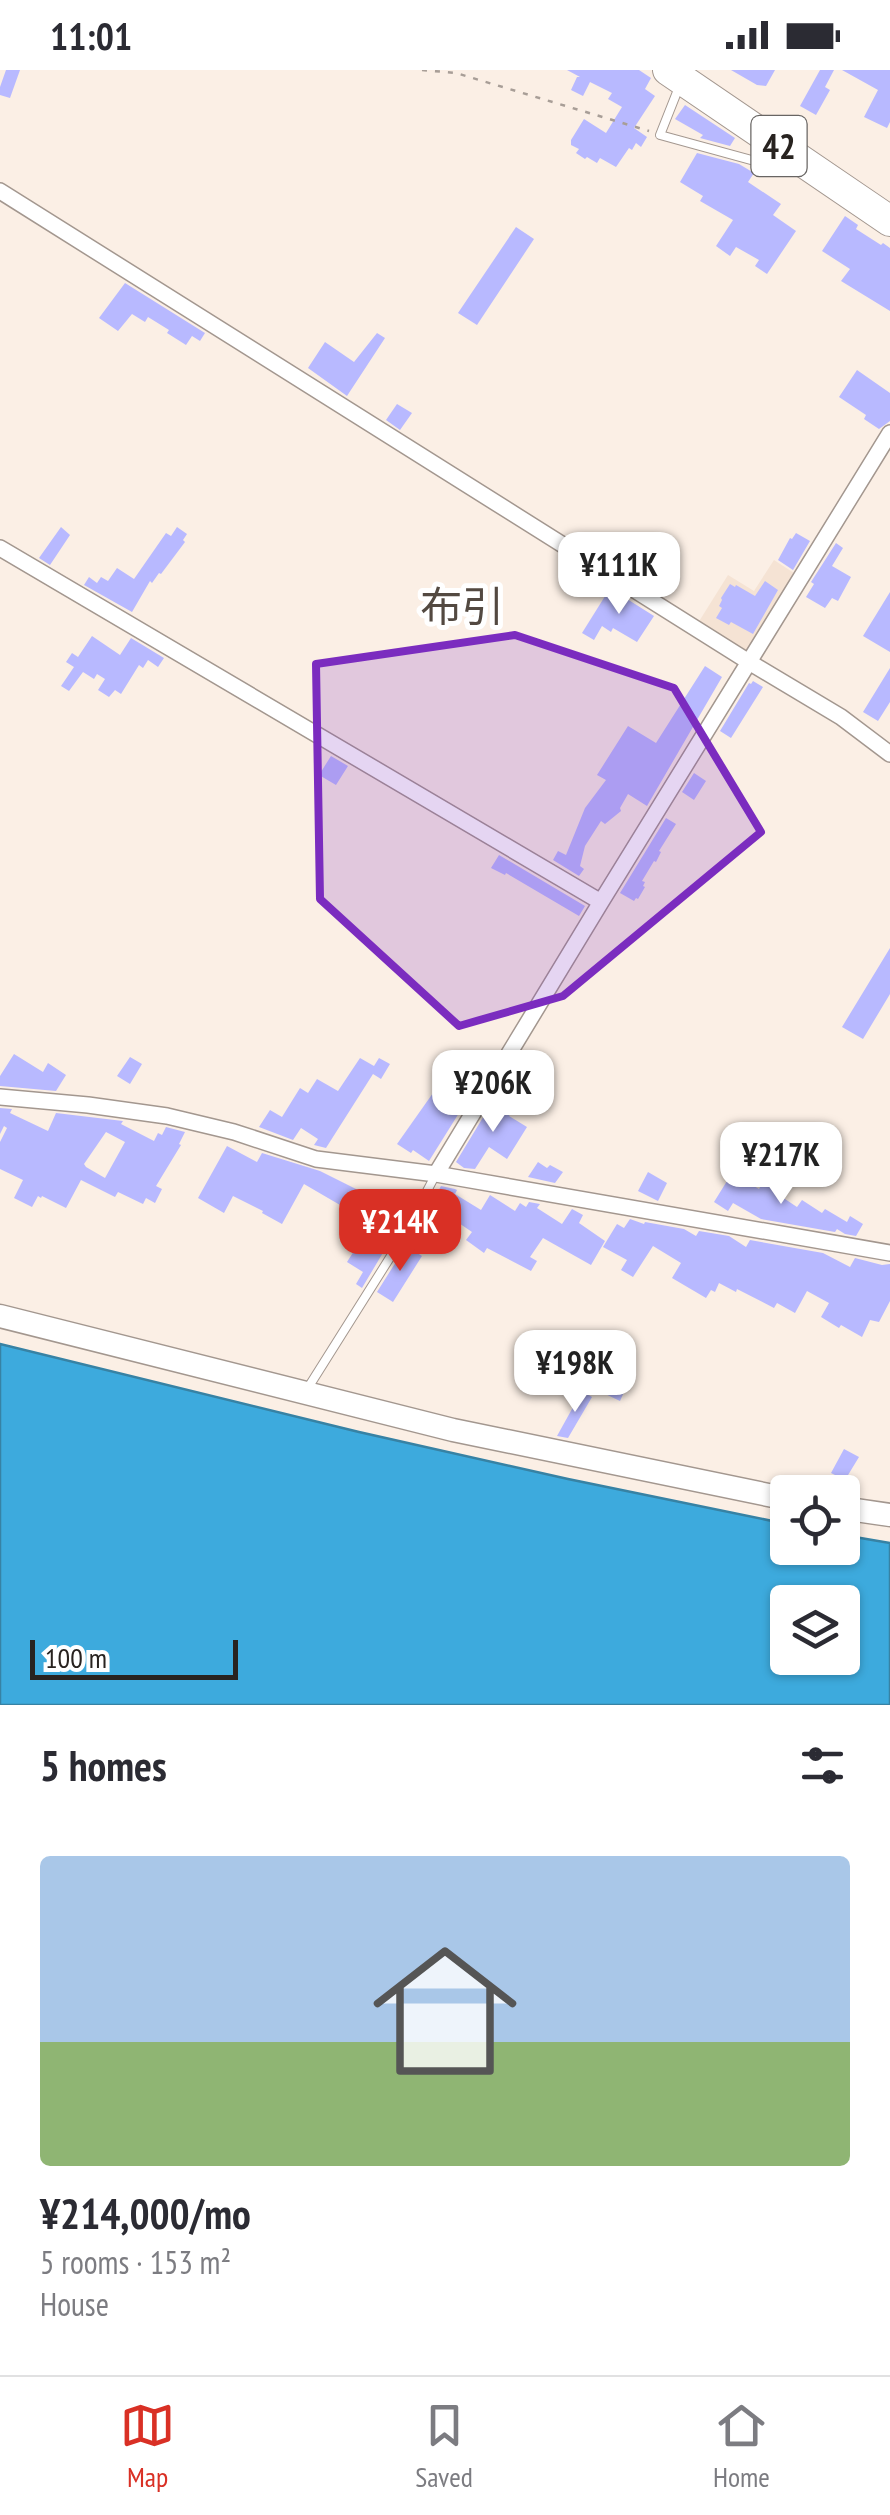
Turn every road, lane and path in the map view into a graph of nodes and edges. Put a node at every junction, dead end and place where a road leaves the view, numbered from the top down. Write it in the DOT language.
graph roads {
  1 [pos="422,70"];
  2 [pos="683,72"];
  3 [pos="660,135"];
  4 [pos="813,159"];
  5 [pos="0,190"];
  6 [pos="890,201"];
  7 [pos="890,221"];
  8 [pos="890,434"];
  9 [pos="0,548"];
  10 [pos="749,662"];
  11 [pos="890,754"];
  12 [pos="601,902"];
  13 [pos="0,1097"];
  14 [pos="436,1174"];
  15 [pos="890,1252"];
  16 [pos="0,1316"];
  17 [pos="306,1391"];
  18 [pos="770,1495"];
  19 [pos="860,1511"];
  20 [pos="890,1516"];
  1 -- 3 [label="path"];
  2 -- 3 [label="lane"];
  2 -- 4 [label="highway, 42"];
  3 -- 4 [label="lane"];
  4 -- 6 [label="highway, 42"];
  4 -- 7 [label="highway, 42"];
  5 -- 10 [label="street"];
  8 -- 10 [label="street"];
  9 -- 12 [label="street"];
  10 -- 11 [label="street"];
  10 -- 12 [label="street"];
  12 -- 14 [label="street"];
  13 -- 14 [label="street"];
  14 -- 15 [label="street"];
  14 -- 17 [label="lane"];
  16 -- 17 [label="street"];
  17 -- 18 [label="street"];
  19 -- 20 [label="street"];
}
